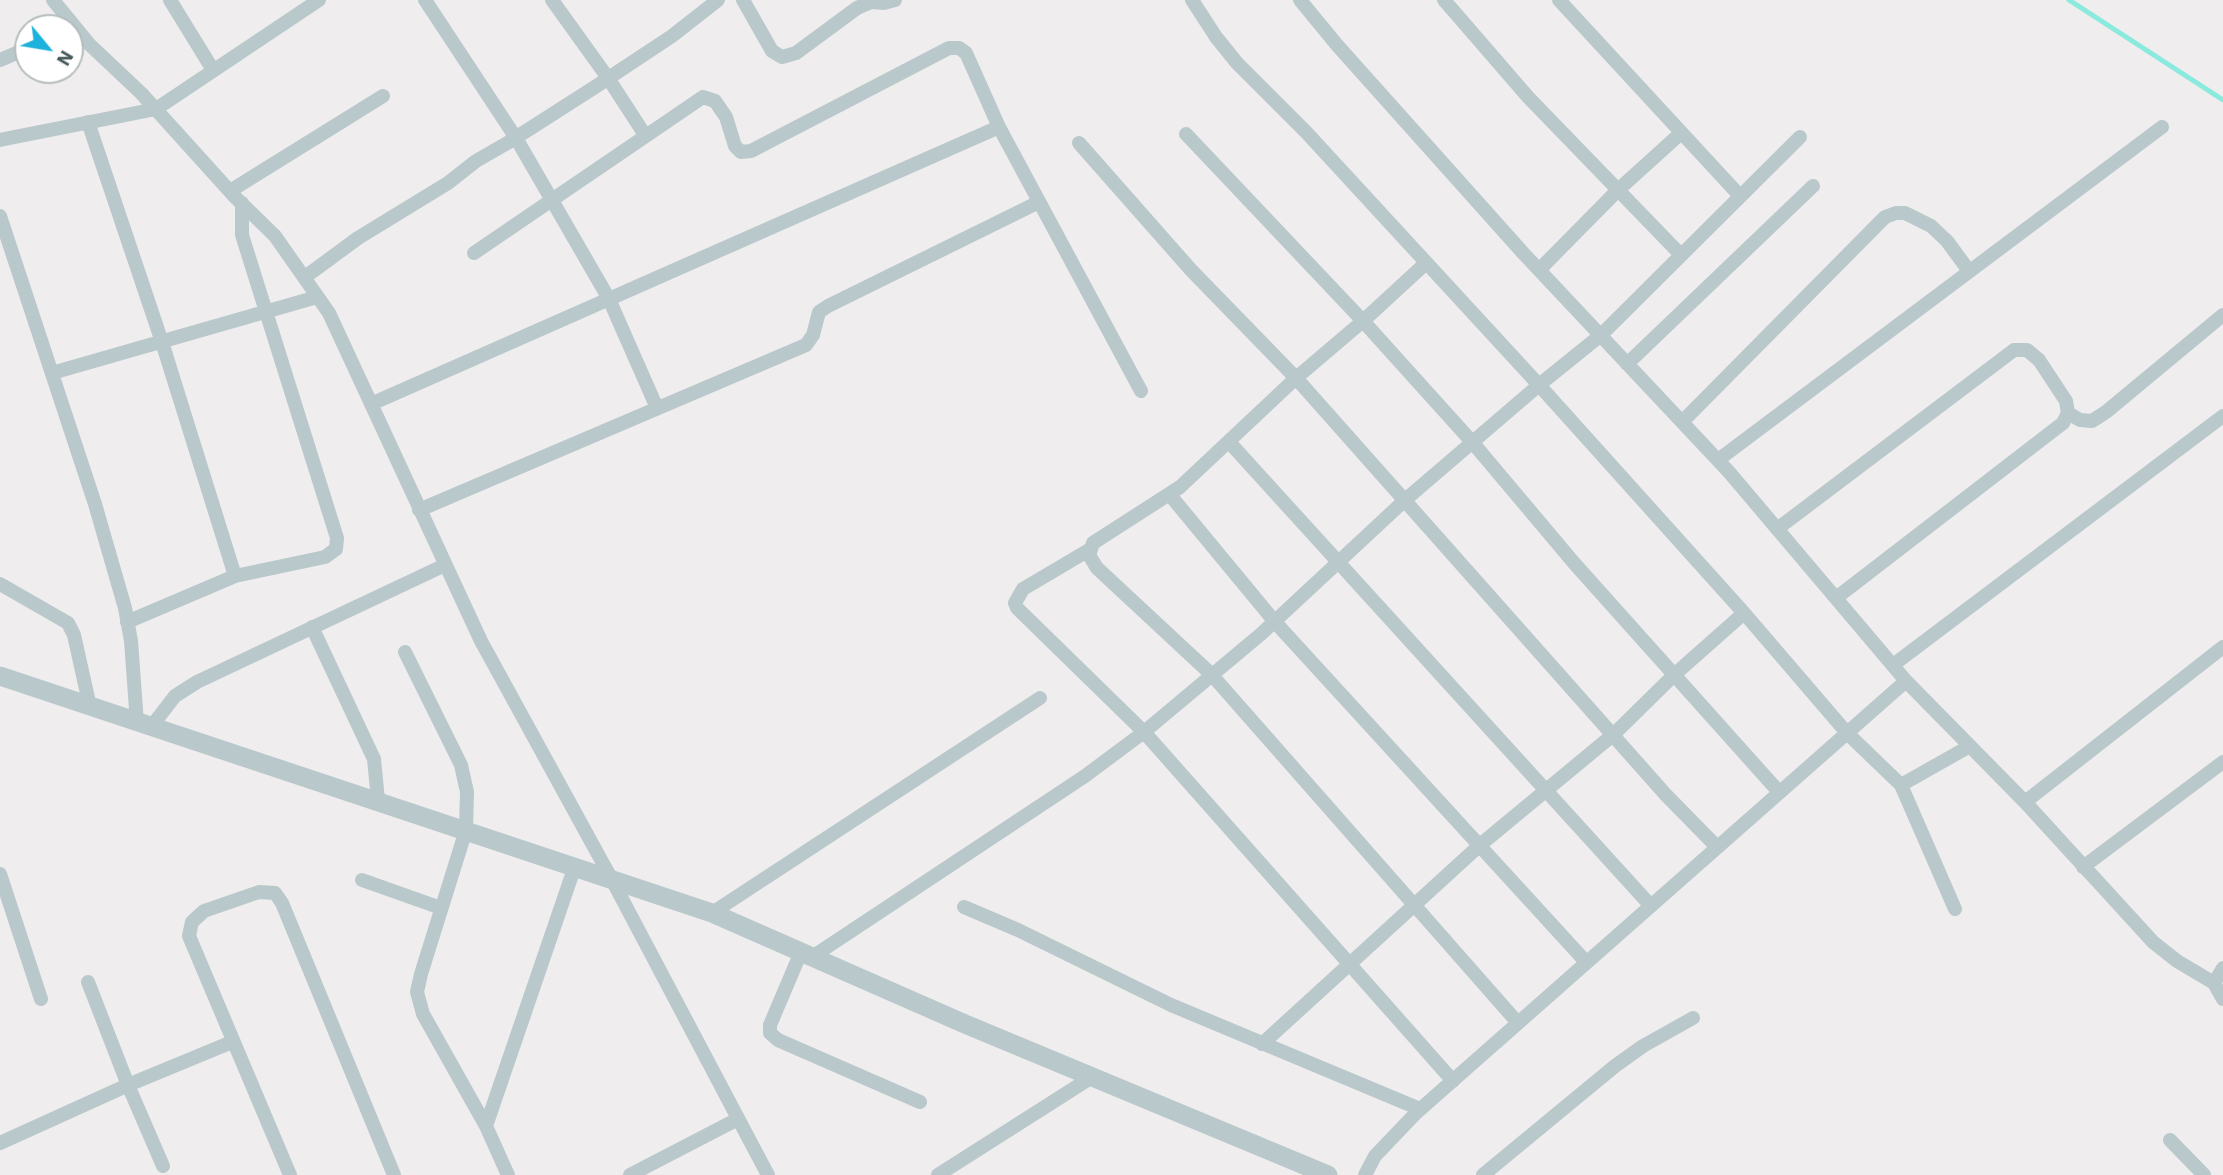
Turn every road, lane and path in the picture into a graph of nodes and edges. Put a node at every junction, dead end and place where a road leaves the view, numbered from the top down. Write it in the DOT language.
graph roads {
  1 [pos="53,0"];
  2 [pos="170,0"];
  3 [pos="319,0"];
  4 [pos="552,0"];
  5 [pos="718,0"];
  6 [pos="743,0"];
  7 [pos="895,0"];
  8 [pos="1192,0"];
  9 [pos="1300,0"];
  10 [pos="1444,0"];
  11 [pos="1559,0"];
  12 [pos="431,2"];
  13 [pos="303,4"];
  14 [pos="213,71"];
  15 [pos="608,78"];
  16 [pos="383,96"];
  17 [pos="156,108"];
  18 [pos="88,122"];
  19 [pos="999,127"];
  20 [pos="2162,127"];
  21 [pos="1681,133"];
  22 [pos="1186,134"];
  23 [pos="645,135"];
  24 [pos="1800,136"];
  25 [pos="516,138"];
  26 [pos="0,140"];
  27 [pos="1079,143"];
  28 [pos="1813,186"];
  29 [pos="1618,190"];
  30 [pos="230,191"];
  31 [pos="1740,196"];
  32 [pos="552,199"];
  33 [pos="1039,202"];
  34 [pos="242,203"];
  35 [pos="0,216"];
  36 [pos="474,253"];
  37 [pos="1681,255"];
  38 [pos="1426,262"];
  39 [pos="1539,270"];
  40 [pos="1969,271"];
  41 [pos="305,278"];
  42 [pos="317,297"];
  43 [pos="609,299"];
  44 [pos="267,312"];
  45 [pos="2223,315"];
  46 [pos="1363,321"];
  47 [pos="1601,335"];
  48 [pos="162,342"];
  49 [pos="1627,363"];
  50 [pos="51,373"];
  51 [pos="1296,378"];
  52 [pos="1539,384"];
  53 [pos="1142,391"];
  54 [pos="371,404"];
  55 [pos="657,408"];
  56 [pos="2068,413"];
  57 [pos="2223,416"];
  58 [pos="1682,422"];
  59 [pos="1230,443"];
  60 [pos="1473,443"];
  61 [pos="1718,460"];
  62 [pos="1170,495"];
  63 [pos="1405,500"];
  64 [pos="419,510"];
  65 [pos="1777,529"];
  66 [pos="1089,550"];
  67 [pos="1340,563"];
  68 [pos="445,565"];
  69 [pos="235,576"];
  70 [pos="0,584"];
  71 [pos="1836,598"];
  72 [pos="1744,613"];
  73 [pos="127,622"];
  74 [pos="1275,622"];
  75 [pos="312,627"];
  76 [pos="2223,647"];
  77 [pos="405,652"];
  78 [pos="1893,665"];
  79 [pos="1211,674"];
  80 [pos="1674,675"];
  81 [pos="0,676"];
  82 [pos="1906,681"];
  83 [pos="1040,698"];
  84 [pos="90,706"];
  85 [pos="144,725"];
  86 [pos="1144,732"];
  87 [pos="1847,733"];
  88 [pos="1614,734"];
  89 [pos="1970,746"];
  90 [pos="2223,762"];
  91 [pos="1901,785"];
  92 [pos="1546,790"];
  93 [pos="1780,792"];
  94 [pos="377,800"];
  95 [pos="2025,802"];
  96 [pos="466,830"];
  97 [pos="1480,845"];
  98 [pos="1717,847"];
  99 [pos="575,866"];
  100 [pos="2083,867"];
  101 [pos="0,874"];
  102 [pos="611,878"];
  103 [pos="362,880"];
  104 [pos="5,906"];
  105 [pos="1414,906"];
  106 [pos="1651,906"];
  107 [pos="964,907"];
  108 [pos="441,908"];
  109 [pos="1955,909"];
  110 [pos="712,913"];
  111 [pos="807,955"];
  112 [pos="1586,962"];
  113 [pos="1351,965"];
  114 [pos="2223,968"];
  115 [pos="88,982"];
  116 [pos="2214,983"];
  117 [pos="41,999"];
  118 [pos="2223,999"];
  119 [pos="1693,1018"];
  120 [pos="1518,1023"];
  121 [pos="232,1042"];
  122 [pos="1262,1044"];
  123 [pos="1092,1077"];
  124 [pos="1453,1081"];
  125 [pos="128,1085"];
  126 [pos="920,1102"];
  127 [pos="1420,1109"];
  128 [pos="738,1119"];
  129 [pos="486,1126"];
  130 [pos="2170,1140"];
  131 [pos="0,1143"];
  132 [pos="163,1166"];
  133 [pos="393,1172"];
  134 [pos="290,1175"];
  135 [pos="376,1175"];
  136 [pos="508,1175"];
  137 [pos="630,1175"];
  138 [pos="768,1175"];
  139 [pos="938,1175"];
  140 [pos="1328,1175"];
  141 [pos="1366,1175"];
  142 [pos="1483,1175"];
  143 [pos="2204,1175"];
  1 -- 17 [label="street"];
  2 -- 14 [label="street"];
  3 -- 13 [label="street"];
  4 -- 15 [label="street"];
  5 -- 15 [label="street"];
  6 -- 7 [label="street"];
  8 -- 38 [label="street"];
  9 -- 39 [label="street"];
  10 -- 29 [label="street"];
  11 -- 21 [label="street"];
  12 -- 25 [label="street"];
  13 -- 14 [label="street"];
  14 -- 17 [label="street"];
  15 -- 23 [label="street"];
  15 -- 25 [label="street"];
  16 -- 30 [label="street"];
  17 -- 18 [label="street"];
  17 -- 30 [label="street"];
  18 -- 26 [label="street"];
  18 -- 48 [label="street"];
  19 -- 23 [label="street"];
  19 -- 33 [label="street"];
  19 -- 43 [label="street"];
  20 -- 40 [label="street"];
  21 -- 29 [label="street"];
  21 -- 31 [label="street"];
  22 -- 46 [label="street"];
  23 -- 32 [label="street"];
  24 -- 31 [label="street"];
  25 -- 32 [label="street"];
  25 -- 41 [label="street"];
  27 -- 51 [label="street"];
  28 -- 49 [label="street"];
  29 -- 37 [label="street"];
  29 -- 39 [label="street"];
  30 -- 34 [label="street"];
  31 -- 37 [label="street"];
  32 -- 36 [label="street"];
  32 -- 43 [label="street"];
  33 -- 53 [label="street"];
  33 -- 55 [label="street"];
  34 -- 41 [label="street"];
  34 -- 44 [label="street"];
  35 -- 50 [label="street"];
  37 -- 47 [label="street"];
  38 -- 46 [label="street"];
  38 -- 52 [label="street"];
  39 -- 47 [label="street"];
  40 -- 58 [label="street"];
  40 -- 61 [label="street"];
  41 -- 42 [label="street"];
  42 -- 44 [label="street"];
  42 -- 54 [label="street"];
  43 -- 54 [label="street"];
  43 -- 55 [label="street"];
  44 -- 48 [label="street"];
  44 -- 69 [label="street"];
  45 -- 56 [label="street"];
  46 -- 51 [label="street"];
  46 -- 60 [label="street"];
  47 -- 49 [label="street"];
  47 -- 52 [label="street"];
  48 -- 50 [label="street"];
  48 -- 69 [label="street"];
  49 -- 58 [label="street"];
  50 -- 73 [label="street"];
  51 -- 59 [label="street"];
  51 -- 63 [label="street"];
  52 -- 60 [label="street"];
  52 -- 72 [label="street"];
  54 -- 64 [label="street"];
  55 -- 64 [label="street"];
  56 -- 65 [label="street"];
  56 -- 71 [label="street"];
  57 -- 78 [label="street"];
  58 -- 61 [label="street"];
  59 -- 62 [label="street"];
  59 -- 67 [label="street"];
  60 -- 63 [label="street"];
  60 -- 80 [label="street"];
  61 -- 65 [label="street"];
  62 -- 66 [label="street"];
  62 -- 74 [label="street"];
  63 -- 67 [label="street"];
  63 -- 88 [label="street"];
  64 -- 68 [label="street"];
  65 -- 71 [label="street"];
  66 -- 79 [label="street"];
  66 -- 86 [label="street"];
  67 -- 74 [label="street"];
  67 -- 92 [label="street"];
  68 -- 75 [label="street"];
  68 -- 102 [label="street"];
  69 -- 73 [label="street"];
  70 -- 84 [label="street"];
  71 -- 78 [label="street"];
  72 -- 80 [label="street"];
  72 -- 87 [label="street"];
  73 -- 85 [label="street"];
  74 -- 79 [label="street"];
  74 -- 97 [label="street"];
  75 -- 85 [label="street"];
  75 -- 94 [label="street"];
  76 -- 95 [label="street"];
  77 -- 96 [label="street"];
  78 -- 82 [label="street"];
  79 -- 86 [label="street"];
  79 -- 105 [label="street"];
  80 -- 88 [label="street"];
  80 -- 93 [label="street"];
  81 -- 84 [label="street"];
  82 -- 87 [label="street"];
  82 -- 89 [label="street"];
  83 -- 110 [label="street"];
  84 -- 85 [label="street"];
  85 -- 94 [label="street"];
  86 -- 111 [label="street"];
  86 -- 113 [label="street"];
  87 -- 91 [label="street"];
  87 -- 93 [label="street"];
  88 -- 92 [label="street"];
  88 -- 98 [label="street"];
  89 -- 91 [label="street"];
  89 -- 95 [label="street"];
  90 -- 100 [label="street"];
  91 -- 109 [label="street"];
  92 -- 97 [label="street"];
  92 -- 106 [label="street"];
  93 -- 98 [label="street"];
  94 -- 96 [label="street"];
  95 -- 100 [label="street"];
  96 -- 99 [label="street"];
  96 -- 108 [label="street"];
  97 -- 105 [label="street"];
  97 -- 112 [label="street"];
  98 -- 106 [label="street"];
  99 -- 102 [label="street"];
  99 -- 129 [label="street"];
  100 -- 116 [label="street"];
  101 -- 104 [label="street"];
  102 -- 110 [label="street"];
  102 -- 128 [label="street"];
  103 -- 108 [label="street"];
  104 -- 117 [label="street"];
  105 -- 113 [label="street"];
  105 -- 120 [label="street"];
  106 -- 112 [label="street"];
  107 -- 122 [label="street"];
  108 -- 129 [label="street"];
  110 -- 111 [label="street"];
  111 -- 123 [label="street"];
  111 -- 126 [label="street"];
  112 -- 120 [label="street"];
  113 -- 122 [label="street"];
  113 -- 124 [label="street"];
  114 -- 116 [label="street"];
  115 -- 125 [label="street"];
  116 -- 118 [label="street"];
  119 -- 142 [label="street"];
  120 -- 124 [label="street"];
  121 -- 125 [label="street"];
  121 -- 133 [label="street"];
  121 -- 134 [label="street"];
  122 -- 127 [label="street"];
  123 -- 139 [label="street"];
  123 -- 140 [label="street"];
  124 -- 127 [label="street"];
  125 -- 131 [label="street"];
  125 -- 132 [label="street"];
  127 -- 141 [label="street"];
  128 -- 137 [label="street"];
  128 -- 138 [label="street"];
  129 -- 136 [label="street"];
  130 -- 143 [label="street"];
  133 -- 135 [label="street"];
}
